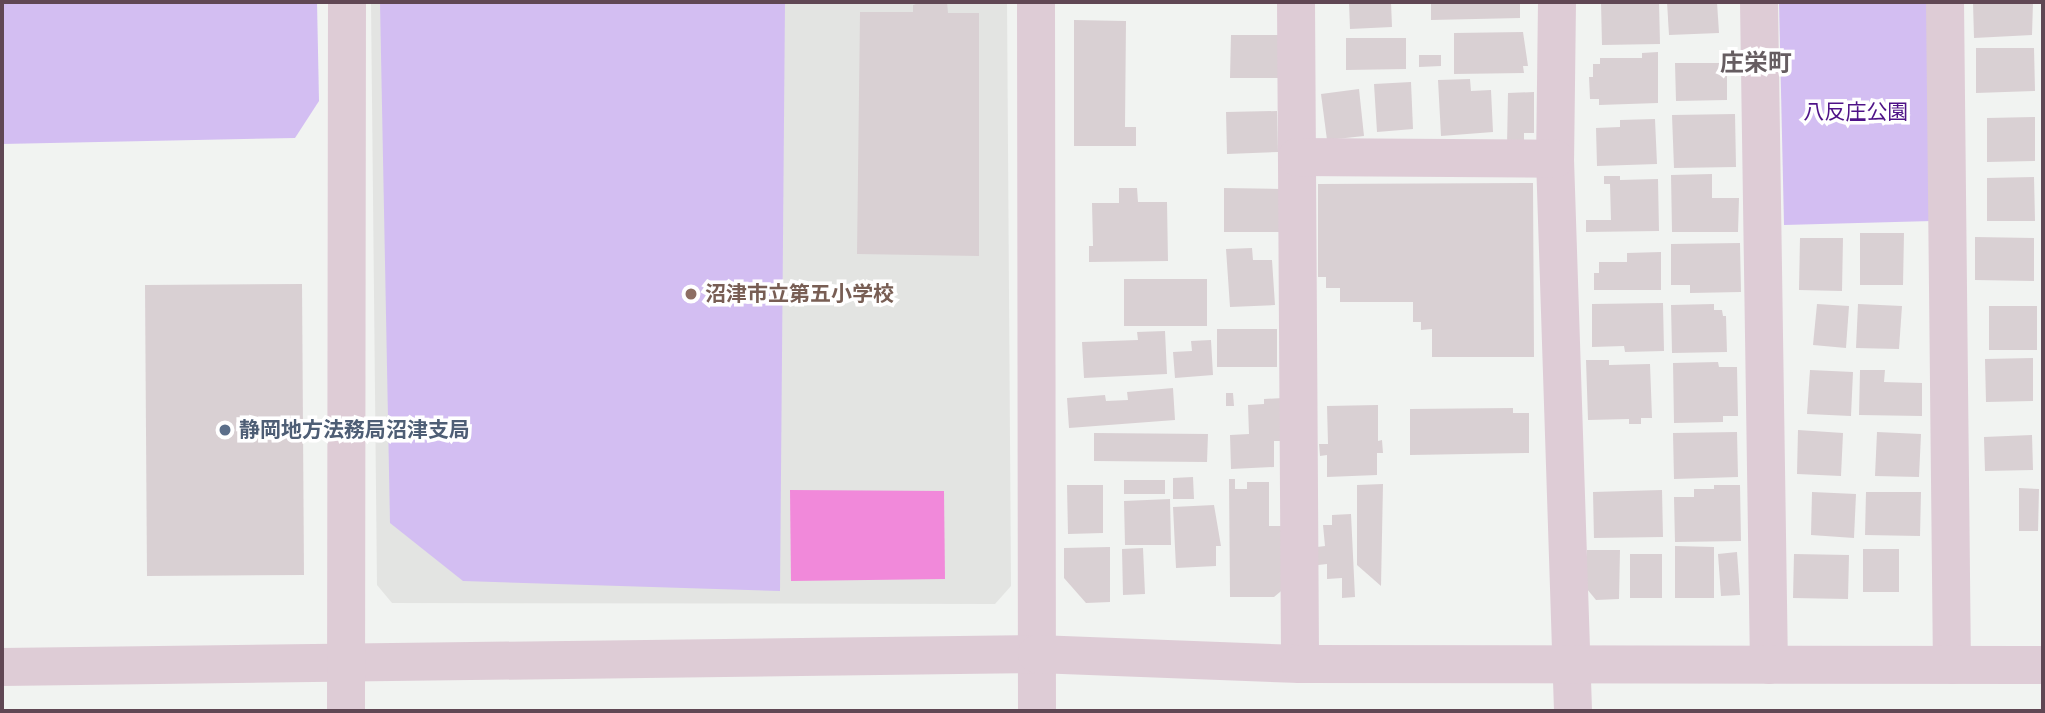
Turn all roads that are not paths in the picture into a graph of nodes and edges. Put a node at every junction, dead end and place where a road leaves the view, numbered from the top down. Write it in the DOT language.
graph roads {
  1 [pos="347,2"];
  2 [pos="1035,2"];
  3 [pos="1296,2"];
  4 [pos="1557,2"];
  5 [pos="1759,2"];
  6 [pos="1945,2"];
  7 [pos="1297,157"];
  8 [pos="1555,159"];
  9 [pos="1037,654"];
  10 [pos="1300,664"];
  11 [pos="1769,664"];
  12 [pos="346,665"];
  13 [pos="1573,665"];
  14 [pos="1952,665"];
  15 [pos="2043,665"];
  16 [pos="2,667"];
  17 [pos="346,711"];
  18 [pos="1037,711"];
  19 [pos="1573,711"];
  1 -- 12 [label="street"];
  2 -- 9 [label="street"];
  3 -- 7 [label="street"];
  4 -- 8 [label="street"];
  5 -- 11 [label="street"];
  6 -- 14 [label="street"];
  7 -- 8 [label="street"];
  7 -- 10 [label="street"];
  8 -- 13 [label="street"];
  9 -- 10 [label="street"];
  9 -- 12 [label="street"];
  9 -- 18 [label="street"];
  10 -- 13 [label="street"];
  11 -- 13 [label="street"];
  11 -- 14 [label="street"];
  12 -- 16 [label="street"];
  12 -- 17 [label="street"];
  13 -- 19 [label="street"];
  14 -- 15 [label="street"];
}
